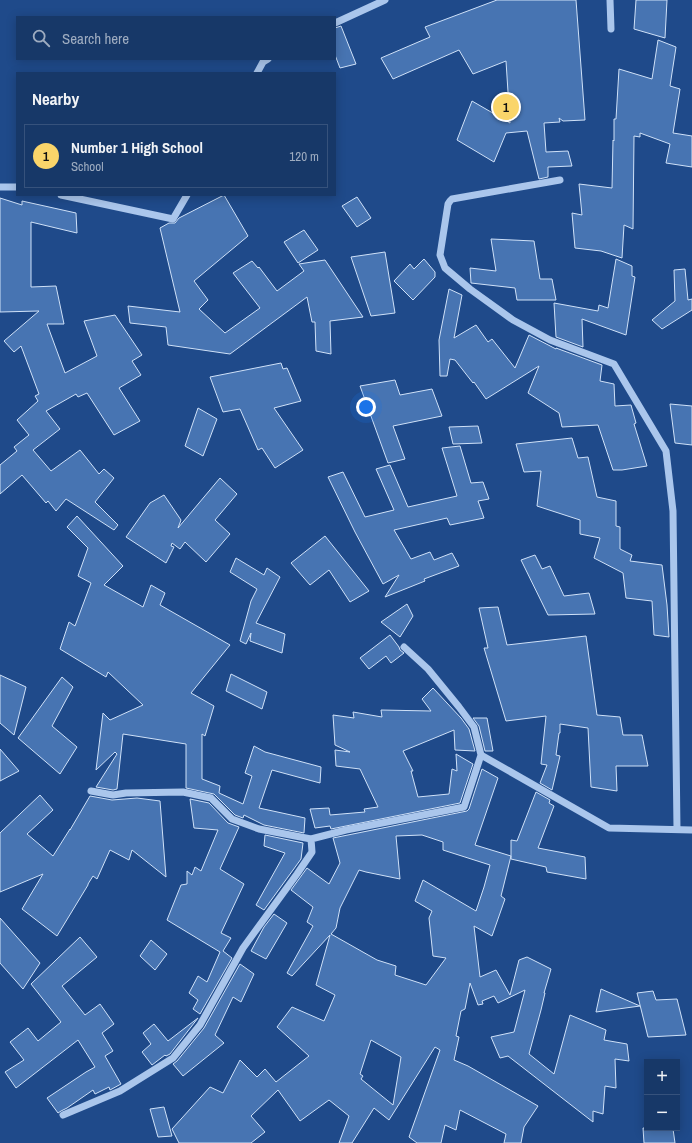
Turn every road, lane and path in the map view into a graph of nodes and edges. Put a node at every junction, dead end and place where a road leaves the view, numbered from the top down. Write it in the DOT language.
graph roads {
  1 [pos="385,0"];
  2 [pos="610,0"];
  3 [pos="336,24"];
  4 [pos="611,29"];
  5 [pos="266,60"];
  6 [pos="258,72"];
  7 [pos="560,180"];
  8 [pos="0,187"];
  9 [pos="16,187"];
  10 [pos="66,196"];
  11 [pos="185,196"];
  12 [pos="404,647"];
  13 [pos="481,756"];
  14 [pos="91,792"];
  15 [pos="677,829"];
  16 [pos="692,830"];
  17 [pos="311,839"];
  18 [pos="63,1115"];
  1 -- 3 [label="street"];
  2 -- 4 [label="street"];
  5 -- 6 [label="street"];
  7 -- 15 [label="street"];
  8 -- 9 [label="street"];
  10 -- 11 [label="street"];
  12 -- 13 [label="street"];
  13 -- 15 [label="street"];
  13 -- 17 [label="street"];
  14 -- 17 [label="street"];
  15 -- 16 [label="street"];
  17 -- 18 [label="street"];
}
